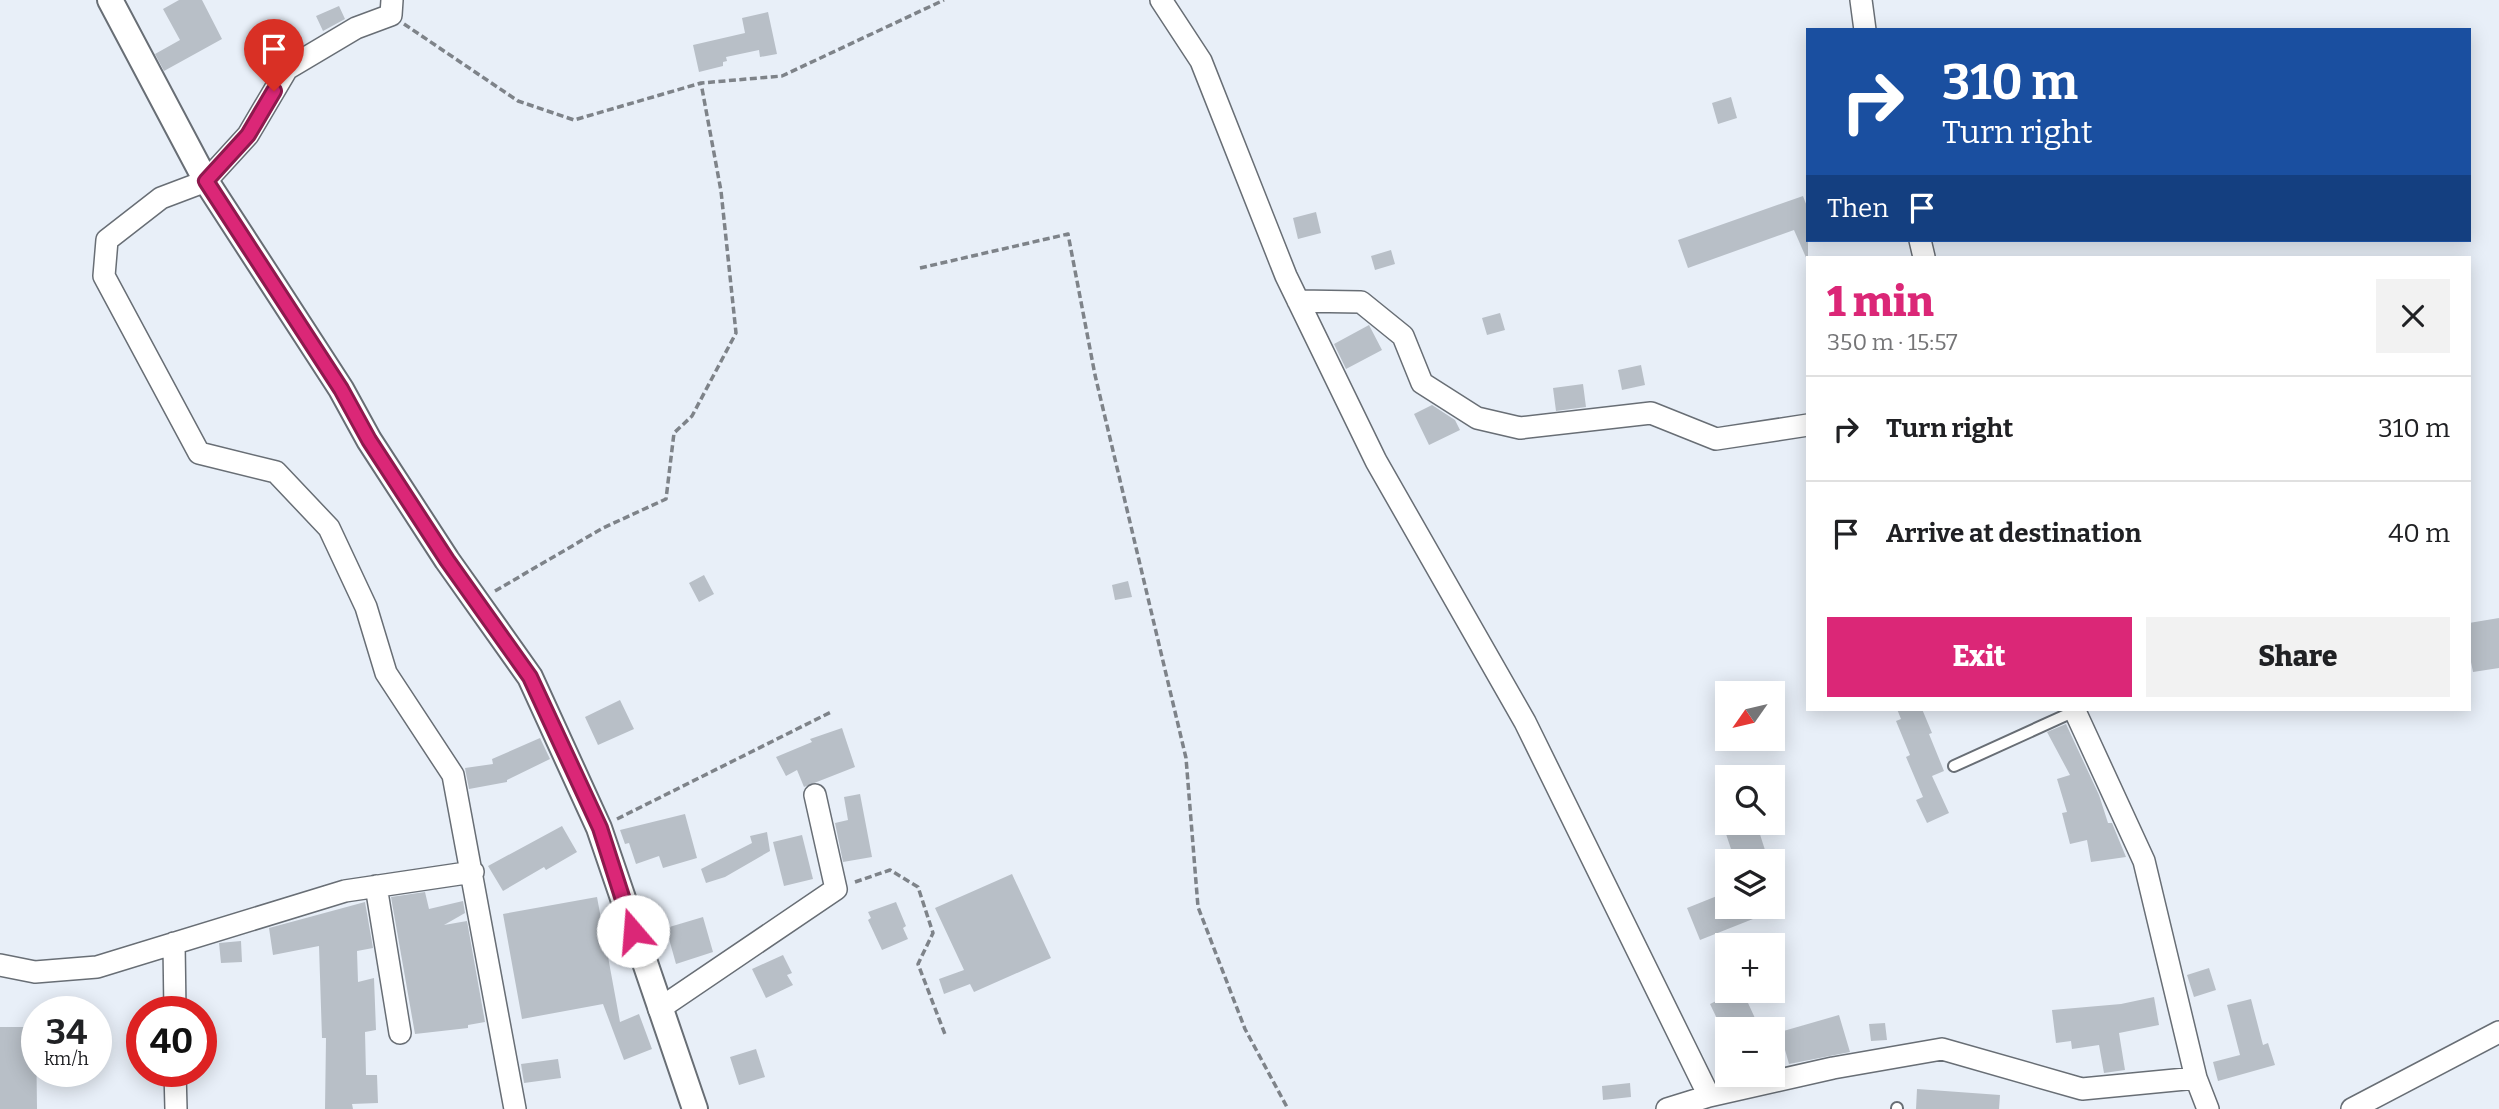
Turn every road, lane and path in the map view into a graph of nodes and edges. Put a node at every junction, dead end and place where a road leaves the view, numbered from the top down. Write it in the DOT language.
graph roads {
  1 [pos="110,0"];
  2 [pos="944,0"];
  3 [pos="1161,0"];
  4 [pos="1861,0"];
  5 [pos="391,8"];
  6 [pos="1865,28"];
  7 [pos="701,83"];
  8 [pos="206,181"];
  9 [pos="920,268"];
  10 [pos="1298,301"];
  11 [pos="1806,425"];
  12 [pos="475,602"];
  13 [pos="2073,711"];
  14 [pos="2075,711"];
  15 [pos="831,712"];
  16 [pos="1954,766"];
  17 [pos="815,794"];
  18 [pos="600,828"];
  19 [pos="473,872"];
  20 [pos="376,886"];
  21 [pos="836,889"];
  22 [pos="174,943"];
  23 [pos="0,965"];
  24 [pos="175,996"];
  25 [pos="659,1009"];
  26 [pos="2499,1031"];
  27 [pos="400,1033"];
  28 [pos="946,1037"];
  29 [pos="2196,1078"];
  30 [pos="175,1087"];
  31 [pos="1709,1096"];
  32 [pos="176,1109"];
  33 [pos="515,1109"];
  34 [pos="695,1109"];
  35 [pos="1288,1109"];
  36 [pos="1667,1109"];
  37 [pos="2208,1109"];
  38 [pos="2352,1109"];
  1 -- 8 [label="street"];
  2 -- 7 [label="path"];
  3 -- 10 [label="street"];
  4 -- 6 [label="street"];
  5 -- 7 [label="path"];
  5 -- 8 [label="street"];
  7 -- 12 [label="path"];
  8 -- 12 [label="street"];
  8 -- 19 [label="street"];
  9 -- 35 [label="path"];
  10 -- 11 [label="street"];
  10 -- 31 [label="street"];
  12 -- 18 [label="street"];
  13 -- 16 [label="lane"];
  14 -- 29 [label="street"];
  15 -- 18 [label="path"];
  17 -- 21 [label="street"];
  18 -- 25 [label="street"];
  19 -- 20 [label="street"];
  19 -- 33 [label="street"];
  20 -- 22 [label="street"];
  20 -- 27 [label="street"];
  21 -- 25 [label="street"];
  21 -- 28 [label="path"];
  22 -- 23 [label="street"];
  22 -- 24 [label="street"];
  25 -- 34 [label="street"];
  26 -- 38 [label="street"];
  29 -- 31 [label="street"];
  29 -- 37 [label="street"];
  30 -- 32 [label="street"];
  31 -- 36 [label="street"];
}
